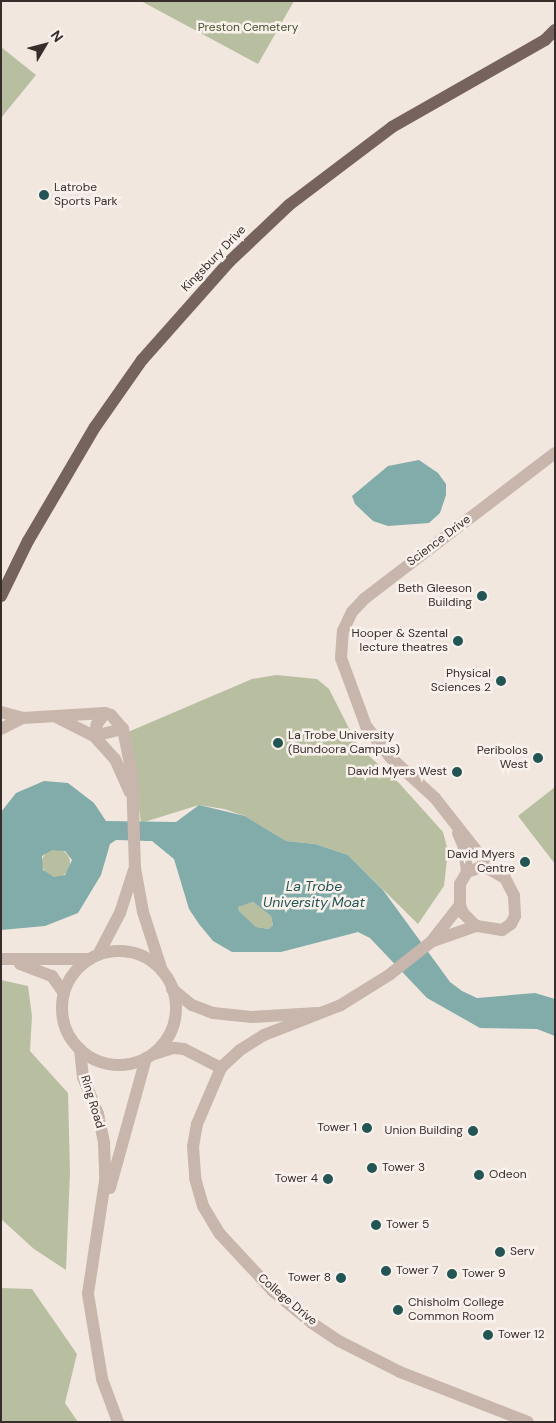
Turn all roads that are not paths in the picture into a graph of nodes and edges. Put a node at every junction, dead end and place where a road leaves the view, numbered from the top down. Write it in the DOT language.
graph roads {
  1 [pos="552,36"];
  2 [pos="555,453"];
  3 [pos="1,596"];
  4 [pos="1,712"];
  5 [pos="105,713"];
  6 [pos="53,716"];
  7 [pos="23,718"];
  8 [pos="1,729"];
  9 [pos="123,729"];
  10 [pos="94,736"];
  11 [pos="134,808"];
  12 [pos="449,815"];
  13 [pos="135,868"];
  14 [pos="490,868"];
  15 [pos="467,872"];
  16 [pos="460,905"];
  17 [pos="476,926"];
  18 [pos="431,942"];
  19 [pos="94,957"];
  20 [pos="6,960"];
  21 [pos="162,971"];
  22 [pos="172,989"];
  23 [pos="64,993"];
  24 [pos="317,1013"];
  25 [pos="80,1049"];
  26 [pos="149,1056"];
  27 [pos="221,1068"];
  28 [pos="96,1244"];
  29 [pos="118,1422"];
  30 [pos="528,1422"];
  1 -- 3 [label="main road, Kingsbury Drive"];
  2 -- 12 [label="street, Science Drive"];
  4 -- 7 [label="street"];
  5 -- 6 [label="street"];
  5 -- 9 [label="street"];
  5 -- 10 [label="street"];
  6 -- 7 [label="street"];
  6 -- 10 [label="street"];
  7 -- 8 [label="street"];
  9 -- 10 [label="street"];
  9 -- 11 [label="street"];
  10 -- 11 [label="street"];
  11 -- 13 [label="street"];
  12 -- 14 [label="street, Science Drive"];
  12 -- 15 [label="street, Science Drive"];
  13 -- 19 [label="street"];
  13 -- 21 [label="street"];
  14 -- 15 [label="street"];
  14 -- 17 [label="street"];
  15 -- 16 [label="street"];
  16 -- 17 [label="street"];
  16 -- 18 [label="street, College Drive"];
  17 -- 18 [label="street, College Drive"];
  18 -- 24 [label="street, College Drive"];
  19 -- 20 [label="street"];
  19 -- 21 [label="street"];
  19 -- 23 [label="street"];
  20 -- 23 [label="street"];
  21 -- 22 [label="street"];
  22 -- 24 [label="street, College Drive"];
  22 -- 26 [label="street"];
  23 -- 25 [label="street"];
  24 -- 27 [label="street, College Drive"];
  25 -- 26 [label="street"];
  25 -- 28 [label="street, Ring Road"];
  26 -- 27 [label="street"];
  26 -- 28 [label="street, Ring Road"];
  27 -- 30 [label="street, College Drive"];
  28 -- 29 [label="street, Ring Road"];
}
